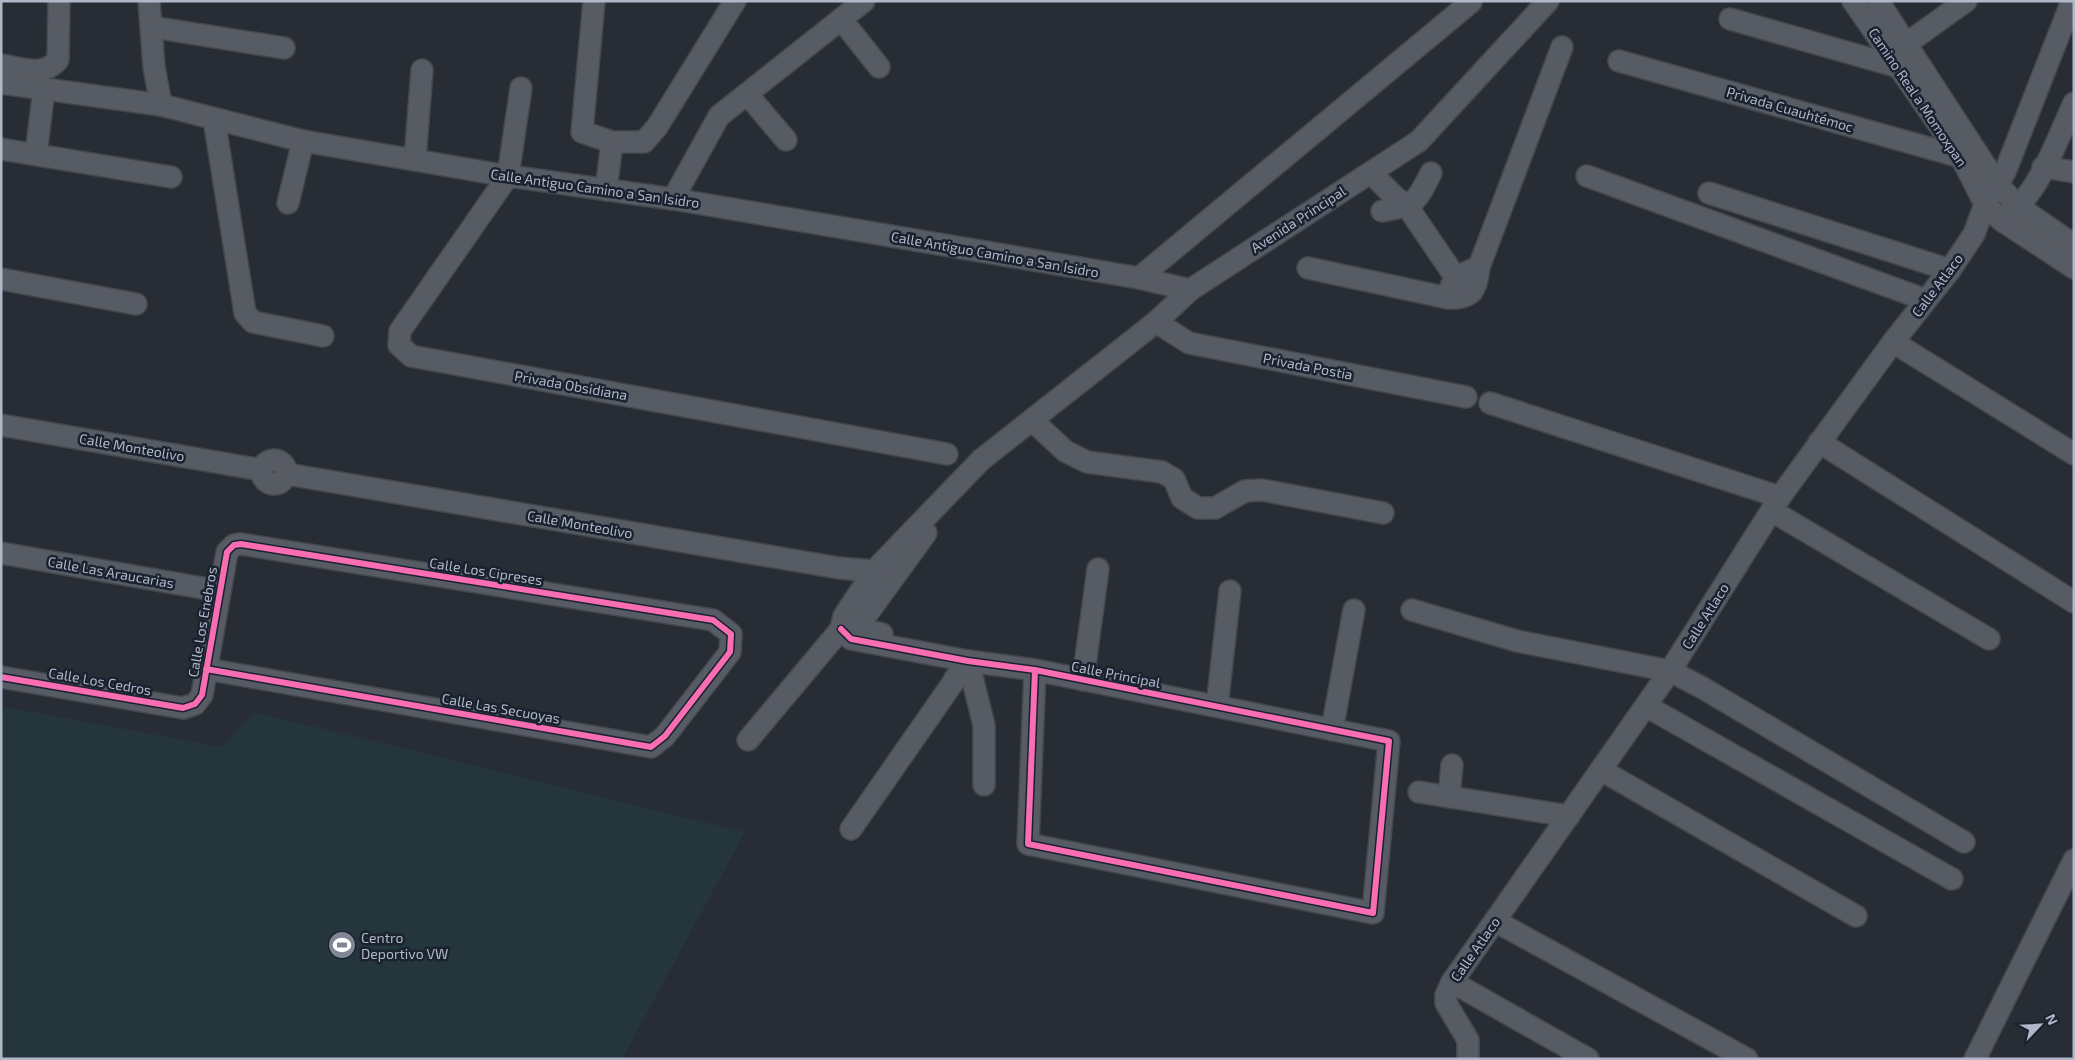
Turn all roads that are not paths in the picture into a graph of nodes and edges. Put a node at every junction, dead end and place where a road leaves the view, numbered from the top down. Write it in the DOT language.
graph roads {
  1 [pos="59,1"];
  2 [pos="149,1"];
  3 [pos="594,1"];
  4 [pos="735,1"];
  5 [pos="864,1"];
  6 [pos="1548,1"];
  7 [pos="1966,1"];
  8 [pos="2072,1"];
  9 [pos="1471,2"];
  10 [pos="1862,3"];
  11 [pos="842,19"];
  12 [pos="1730,19"];
  13 [pos="152,27"];
  14 [pos="1906,44"];
  15 [pos="1562,46"];
  16 [pos="284,48"];
  17 [pos="1619,61"];
  18 [pos="1,65"];
  19 [pos="879,66"];
  20 [pos="1899,67"];
  21 [pos="422,70"];
  22 [pos="1,83"];
  23 [pos="521,88"];
  24 [pos="44,89"];
  25 [pos="747,94"];
  26 [pos="2074,103"];
  27 [pos="161,105"];
  28 [pos="214,119"];
  29 [pos="786,140"];
  30 [pos="303,141"];
  31 [pos="612,142"];
  32 [pos="1,149"];
  33 [pos="36,154"];
  34 [pos="1961,157"];
  35 [pos="414,159"];
  36 [pos="2043,167"];
  37 [pos="2074,172"];
  38 [pos="1372,173"];
  39 [pos="1431,173"];
  40 [pos="508,176"];
  41 [pos="1587,176"];
  42 [pos="170,177"];
  43 [pos="1998,185"];
  44 [pos="606,190"];
  45 [pos="1710,193"];
  46 [pos="673,199"];
  47 [pos="288,203"];
  48 [pos="1985,204"];
  49 [pos="1394,205"];
  50 [pos="2019,207"];
  51 [pos="2001,220"];
  52 [pos="1974,234"];
  53 [pos="2074,246"];
  54 [pos="1479,267"];
  55 [pos="1308,268"];
  56 [pos="2074,268"];
  57 [pos="1950,270"];
  58 [pos="1139,278"];
  59 [pos="1456,278"];
  60 [pos="1,279"];
  61 [pos="1190,290"];
  62 [pos="1448,298"];
  63 [pos="1926,300"];
  64 [pos="136,304"];
  65 [pos="1156,322"];
  66 [pos="323,336"];
  67 [pos="1893,342"];
  68 [pos="1466,397"];
  69 [pos="1490,403"];
  70 [pos="1033,421"];
  71 [pos="1,425"];
  72 [pos="1819,442"];
  73 [pos="947,454"];
  74 [pos="2074,454"];
  75 [pos="1776,504"];
  76 [pos="1383,513"];
  77 [pos="932,525"];
  78 [pos="234,546"];
  79 [pos="1,553"];
  80 [pos="1098,569"];
  81 [pos="874,571"];
  82 [pos="220,590"];
  83 [pos="1230,591"];
  84 [pos="2074,602"];
  85 [pos="1354,610"];
  86 [pos="1412,610"];
  87 [pos="841,629"];
  88 [pos="731,634"];
  89 [pos="1989,639"];
  90 [pos="968,660"];
  91 [pos="206,669"];
  92 [pos="1034,670"];
  93 [pos="1670,671"];
  94 [pos="1,677"];
  95 [pos="1083,677"];
  96 [pos="954,680"];
  97 [pos="195,704"];
  98 [pos="1216,706"];
  99 [pos="1646,706"];
  100 [pos="1332,730"];
  101 [pos="748,740"];
  102 [pos="1452,765"];
  103 [pos="1601,770"];
  104 [pos="984,785"];
  105 [pos="1419,792"];
  106 [pos="1449,796"];
  107 [pos="1569,816"];
  108 [pos="851,829"];
  109 [pos="1964,842"];
  110 [pos="2074,860"];
  111 [pos="1952,879"];
  112 [pos="1856,916"];
  113 [pos="1495,921"];
  114 [pos="1452,982"];
  115 [pos="1468,1059"];
  116 [pos="1588,1059"];
  117 [pos="1747,1059"];
  118 [pos="1975,1059"];
  1 -- 18 [label="street"];
  2 -- 13 [label="street"];
  3 -- 31 [label="street"];
  4 -- 31 [label="street"];
  5 -- 11 [label="street"];
  6 -- 38 [label="street, Avenida Principal"];
  7 -- 14 [label="street"];
  8 -- 43 [label="street, Calle Atlaco"];
  9 -- 58 [label="street"];
  10 -- 14 [label="street, Camino Real a Momoxpan"];
  10 -- 20 [label="street, Camino Real a Momoxpan"];
  11 -- 19 [label="street"];
  11 -- 25 [label="street"];
  12 -- 20 [label="street"];
  13 -- 16 [label="street"];
  13 -- 27 [label="street"];
  14 -- 43 [label="street, Camino Real a Momoxpan"];
  15 -- 54 [label="street"];
  17 -- 34 [label="street, Privada Cuauhtémoc"];
  20 -- 34 [label="street, Camino Real a Momoxpan"];
  21 -- 35 [label="street"];
  22 -- 24 [label="street, Calle Antiguo Camino a San Isidro"];
  23 -- 40 [label="street"];
  24 -- 27 [label="street, Calle Antiguo Camino a San Isidro"];
  24 -- 33 [label="street"];
  25 -- 29 [label="street"];
  25 -- 46 [label="street"];
  26 -- 36 [label="street, Calle Atlaco"];
  27 -- 28 [label="street, Calle Antiguo Camino a San Isidro"];
  28 -- 30 [label="street, Calle Antiguo Camino a San Isidro"];
  28 -- 66 [label="street"];
  30 -- 35 [label="street, Calle Antiguo Camino a San Isidro"];
  30 -- 47 [label="street"];
  31 -- 44 [label="street"];
  32 -- 33 [label="street"];
  33 -- 42 [label="street"];
  34 -- 48 [label="street, Camino Real a Momoxpan"];
  35 -- 40 [label="street, Calle Antiguo Camino a San Isidro"];
  36 -- 37 [label="street"];
  36 -- 50 [label="street, Calle Atlaco"];
  38 -- 49 [label="street"];
  38 -- 61 [label="street, Avenida Principal"];
  39 -- 49 [label="street"];
  40 -- 44 [label="street, Calle Antiguo Camino a San Isidro"];
  40 -- 73 [label="street, Privada Obsidiana"];
  41 -- 63 [label="street"];
  43 -- 48 [label="street, Calle Atlaco"];
  43 -- 50 [label="street, Camino Real a Momoxpan"];
  44 -- 46 [label="street, Calle Antiguo Camino a San Isidro"];
  45 -- 57 [label="street"];
  46 -- 58 [label="street, Calle Antiguo Camino a San Isidro"];
  48 -- 51 [label="street, Camino Real a Momoxpan"];
  48 -- 52 [label="street, Calle Atlaco"];
  49 -- 59 [label="street"];
  50 -- 51 [label="street, Calle Atlaco"];
  50 -- 53 [label="street, Camino Real a Momoxpan"];
  51 -- 52 [label="street, Calle Atlaco"];
  51 -- 56 [label="street, Camino Real a Momoxpan"];
  52 -- 57 [label="street, Calle Atlaco"];
  54 -- 59 [label="street"];
  54 -- 62 [label="street"];
  55 -- 62 [label="street"];
  57 -- 63 [label="street, Calle Atlaco"];
  58 -- 61 [label="street, Calle Antiguo Camino a San Isidro"];
  59 -- 62 [label="street"];
  60 -- 64 [label="street"];
  61 -- 65 [label="street, Avenida Principal"];
  63 -- 67 [label="street, Calle Atlaco"];
  65 -- 68 [label="street, Privada Postia"];
  65 -- 70 [label="street, Avenida Principal"];
  67 -- 72 [label="street, Calle Atlaco"];
  67 -- 74 [label="street"];
  69 -- 75 [label="street"];
  70 -- 76 [label="street"];
  70 -- 81 [label="street"];
  71 -- 81 [label="street, Calle Monteolivo"];
  72 -- 75 [label="street, Calle Atlaco"];
  72 -- 84 [label="street"];
  75 -- 89 [label="street"];
  75 -- 93 [label="street, Calle Atlaco"];
  77 -- 95 [label="street"];
  78 -- 82 [label="street, Calle Los Enebros"];
  78 -- 88 [label="street, Calle Los Cipreses"];
  79 -- 82 [label="street, Calle Las Araucarias"];
  80 -- 95 [label="street"];
  81 -- 87 [label="street"];
  82 -- 91 [label="street, Calle Los Enebros"];
  83 -- 98 [label="street"];
  85 -- 100 [label="street"];
  86 -- 93 [label="street"];
  87 -- 90 [label="street, Calle Principal"];
  87 -- 101 [label="street"];
  88 -- 91 [label="street, Calle Las Secuoyas"];
  90 -- 92 [label="street, Calle Principal"];
  90 -- 96 [label="street"];
  90 -- 104 [label="street"];
  90 -- 108 [label="street"];
  91 -- 97 [label="street, Calle Los Enebros"];
  92 -- 95 [label="street, Calle Principal"];
  92 -- 100 [label="street, Calle Principal"];
  93 -- 99 [label="street, Calle Atlaco"];
  93 -- 109 [label="street"];
  94 -- 97 [label="street, Calle Los Cedros"];
  95 -- 98 [label="street, Calle Principal"];
  98 -- 100 [label="street, Calle Principal"];
  99 -- 103 [label="street, Calle Atlaco"];
  99 -- 111 [label="street"];
  102 -- 106 [label="street"];
  103 -- 107 [label="street, Calle Atlaco"];
  103 -- 112 [label="street"];
  105 -- 106 [label="street"];
  106 -- 107 [label="street"];
  107 -- 113 [label="street, Calle Atlaco"];
  110 -- 118 [label="street"];
  113 -- 114 [label="street, Calle Atlaco"];
  113 -- 117 [label="street"];
  114 -- 115 [label="street, Calle Atlaco"];
  114 -- 116 [label="street"];
}
